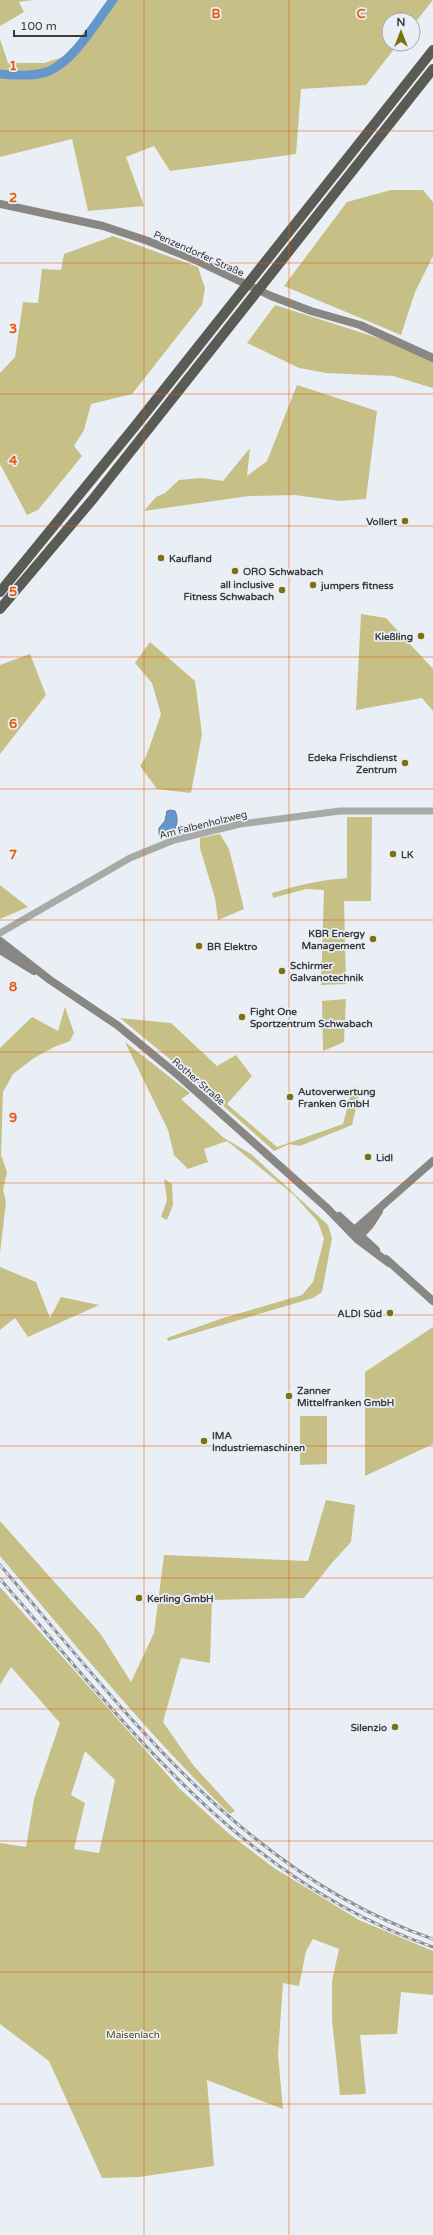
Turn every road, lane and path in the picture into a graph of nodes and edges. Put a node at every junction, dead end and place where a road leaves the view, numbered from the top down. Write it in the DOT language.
graph roads {
  1 [pos="433,50"];
  2 [pos="433,69"];
  3 [pos="0,204"];
  4 [pos="433,358"];
  5 [pos="0,592"];
  6 [pos="0,609"];
  7 [pos="433,811"];
  8 [pos="23,920"];
  9 [pos="0,926"];
  10 [pos="0,933"];
  11 [pos="0,941"];
  12 [pos="0,950"];
  13 [pos="50,980"];
  14 [pos="433,1161"];
  15 [pos="356,1234"];
  16 [pos="433,1301"];
  1 -- 5 [label="highway"];
  2 -- 6 [label="highway"];
  3 -- 4 [label="main road, Penzendorfer Straße"];
  7 -- 8 [label="street, Am Falbenholzweg"];
  8 -- 9 [label="street"];
  8 -- 10 [label="street, Am Falbenholzweg"];
  11 -- 13 [label="main road, Rother Straße"];
  12 -- 13 [label="main road, Rother Straße"];
  13 -- 15 [label="main road, Rother Straße"];
  14 -- 15 [label="main road"];
  15 -- 16 [label="main road, Rother Straße"];
}
